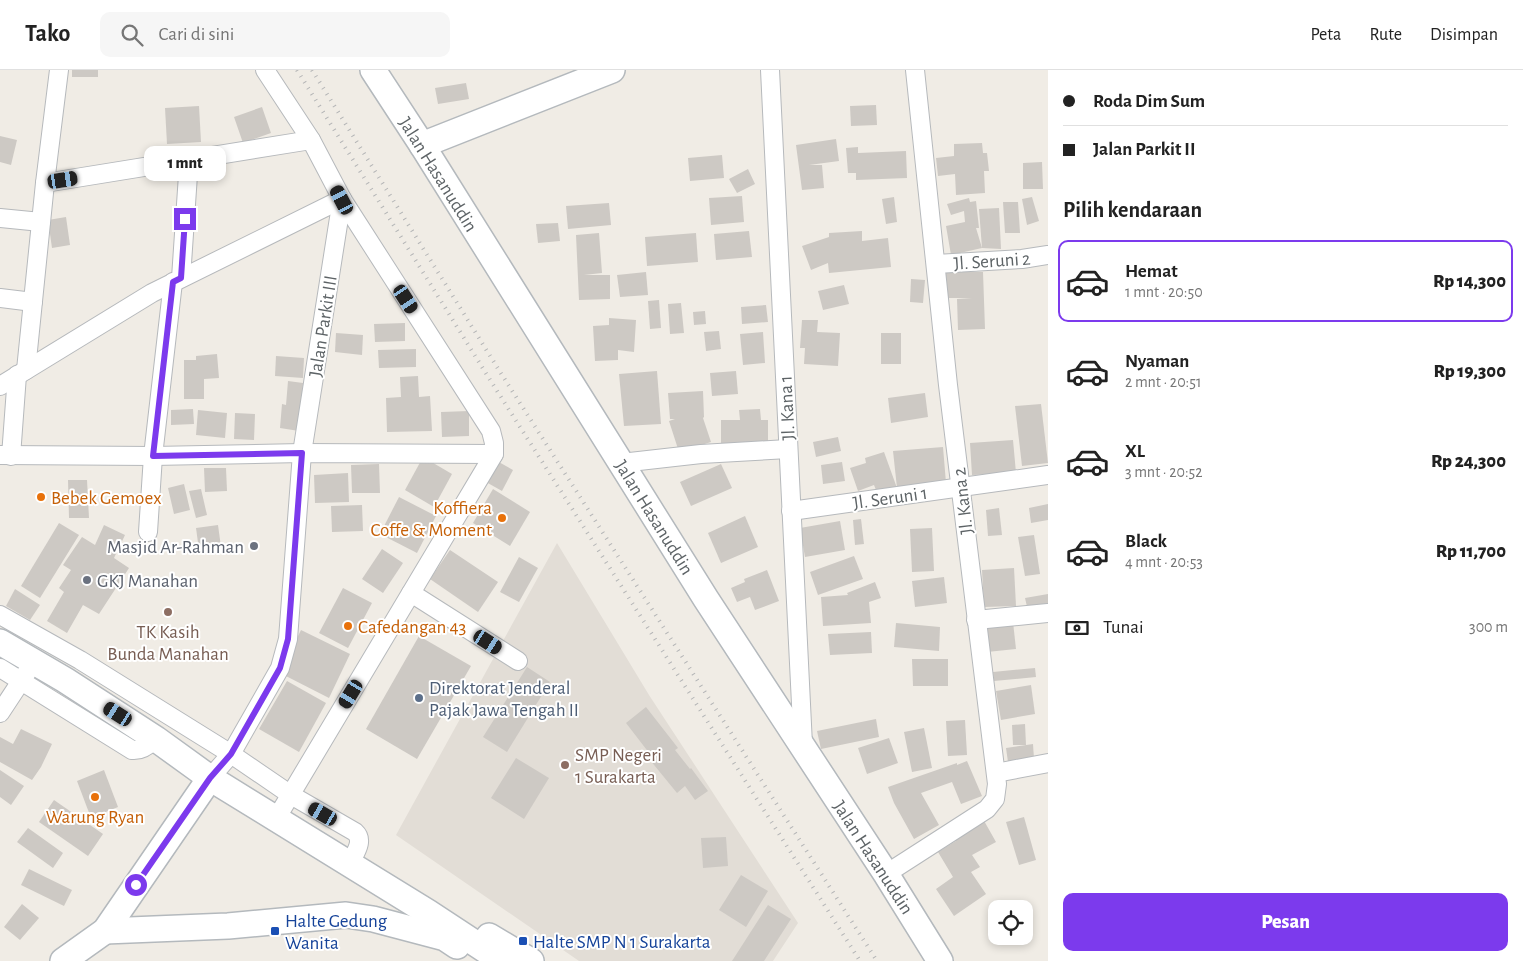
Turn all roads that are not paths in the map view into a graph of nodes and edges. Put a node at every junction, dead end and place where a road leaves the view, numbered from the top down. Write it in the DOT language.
graph roads {
  1 [pos="59,70"];
  2 [pos="265,70"];
  3 [pos="373,70"];
  4 [pos="612,70"];
  5 [pos="770,70"];
  6 [pos="915,70"];
  7 [pos="311,140"];
  8 [pos="422,145"];
  9 [pos="189,160"];
  10 [pos="45,182"];
  11 [pos="342,200"];
  12 [pos="0,218"];
  13 [pos="41,222"];
  14 [pos="1048,255"];
  15 [pos="936,264"];
  16 [pos="177,280"];
  17 [pos="0,298"];
  18 [pos="33,302"];
  19 [pos="22,373"];
  20 [pos="0,386"];
  21 [pos="788,449"];
  22 [pos="302,453"];
  23 [pos="494,454"];
  24 [pos="6,456"];
  25 [pos="153,456"];
  26 [pos="621,463"];
  27 [pos="1048,475"];
  28 [pos="960,488"];
  29 [pos="791,511"];
  30 [pos="148,532"];
  31 [pos="411,593"];
  32 [pos="1048,613"];
  33 [pos="976,620"];
  34 [pos="2,627"];
  35 [pos="80,660"];
  36 [pos="518,661"];
  37 [pos="0,668"];
  38 [pos="27,671"];
  39 [pos="65,680"];
  40 [pos="0,714"];
  41 [pos="98,716"];
  42 [pos="803,745"];
  43 [pos="231,754"];
  44 [pos="1048,763"];
  45 [pos="996,773"];
  46 [pos="210,778"];
  47 [pos="291,795"];
  48 [pos="276,819"];
  49 [pos="350,864"];
  50 [pos="886,874"];
  51 [pos="429,913"];
  52 [pos="105,931"];
  53 [pos="63,961"];
  54 [pos="478,961"];
  55 [pos="502,961"];
  56 [pos="531,961"];
  57 [pos="940,961"];
  1 -- 10 [label="street"];
  2 -- 7 [label="street"];
  3 -- 8 [label="main road, Jalan Hasanuddin"];
  4 -- 8 [label="main road"];
  5 -- 21 [label="street, Jl. Kana 1"];
  6 -- 15 [label="street, Jl. Kana 2"];
  7 -- 9 [label="street"];
  7 -- 11 [label="street"];
  8 -- 26 [label="main road, Jalan Hasanuddin"];
  9 -- 10 [label="street"];
  9 -- 16 [label="street"];
  10 -- 13 [label="street"];
  11 -- 16 [label="street"];
  11 -- 22 [label="street, Jalan Parkit III"];
  11 -- 23 [label="street"];
  12 -- 13 [label="street"];
  13 -- 18 [label="street"];
  14 -- 15 [label="street, Jl. Seruni 2"];
  15 -- 28 [label="street, Jl. Kana 2"];
  16 -- 19 [label="street"];
  16 -- 25 [label="street"];
  17 -- 18 [label="street"];
  18 -- 19 [label="street"];
  19 -- 20 [label="street"];
  19 -- 24 [label="street"];
  21 -- 26 [label="street"];
  21 -- 29 [label="street, Jl. Kana 1"];
  22 -- 23 [label="street"];
  22 -- 25 [label="street"];
  22 -- 43 [label="street, Jalan Parkit III"];
  23 -- 31 [label="street"];
  24 -- 25 [label="street"];
  25 -- 30 [label="street"];
  26 -- 42 [label="main road, Jalan Hasanuddin"];
  27 -- 28 [label="street, Jl. Seruni 1"];
  28 -- 29 [label="street, Jl. Seruni 1"];
  28 -- 33 [label="street, Jl. Kana 2"];
  29 -- 42 [label="street, Jl. Kana 1"];
  31 -- 36 [label="street"];
  31 -- 47 [label="street"];
  32 -- 33 [label="street"];
  33 -- 45 [label="street, Jl. Kana 2"];
  34 -- 35 [label="street"];
  34 -- 38 [label="main road"];
  35 -- 39 [label="street"];
  35 -- 43 [label="street"];
  37 -- 38 [label="street"];
  38 -- 39 [label="main road"];
  38 -- 40 [label="street"];
  38 -- 41 [label="street"];
  39 -- 41 [label="main road"];
  41 -- 46 [label="main road"];
  42 -- 50 [label="main road, Jalan Hasanuddin"];
  43 -- 46 [label="street, Jalan Parkit III"];
  43 -- 47 [label="street"];
  44 -- 45 [label="street"];
  45 -- 50 [label="street, Jl. Kana 2"];
  46 -- 48 [label="main road"];
  46 -- 52 [label="main road"];
  47 -- 48 [label="street"];
  47 -- 49 [label="street"];
  48 -- 49 [label="main road"];
  49 -- 51 [label="main road"];
  50 -- 57 [label="main road, Jalan Hasanuddin"];
  51 -- 55 [label="main road"];
  51 -- 56 [label="main road"];
  52 -- 53 [label="main road"];
  52 -- 54 [label="main road"];
}
